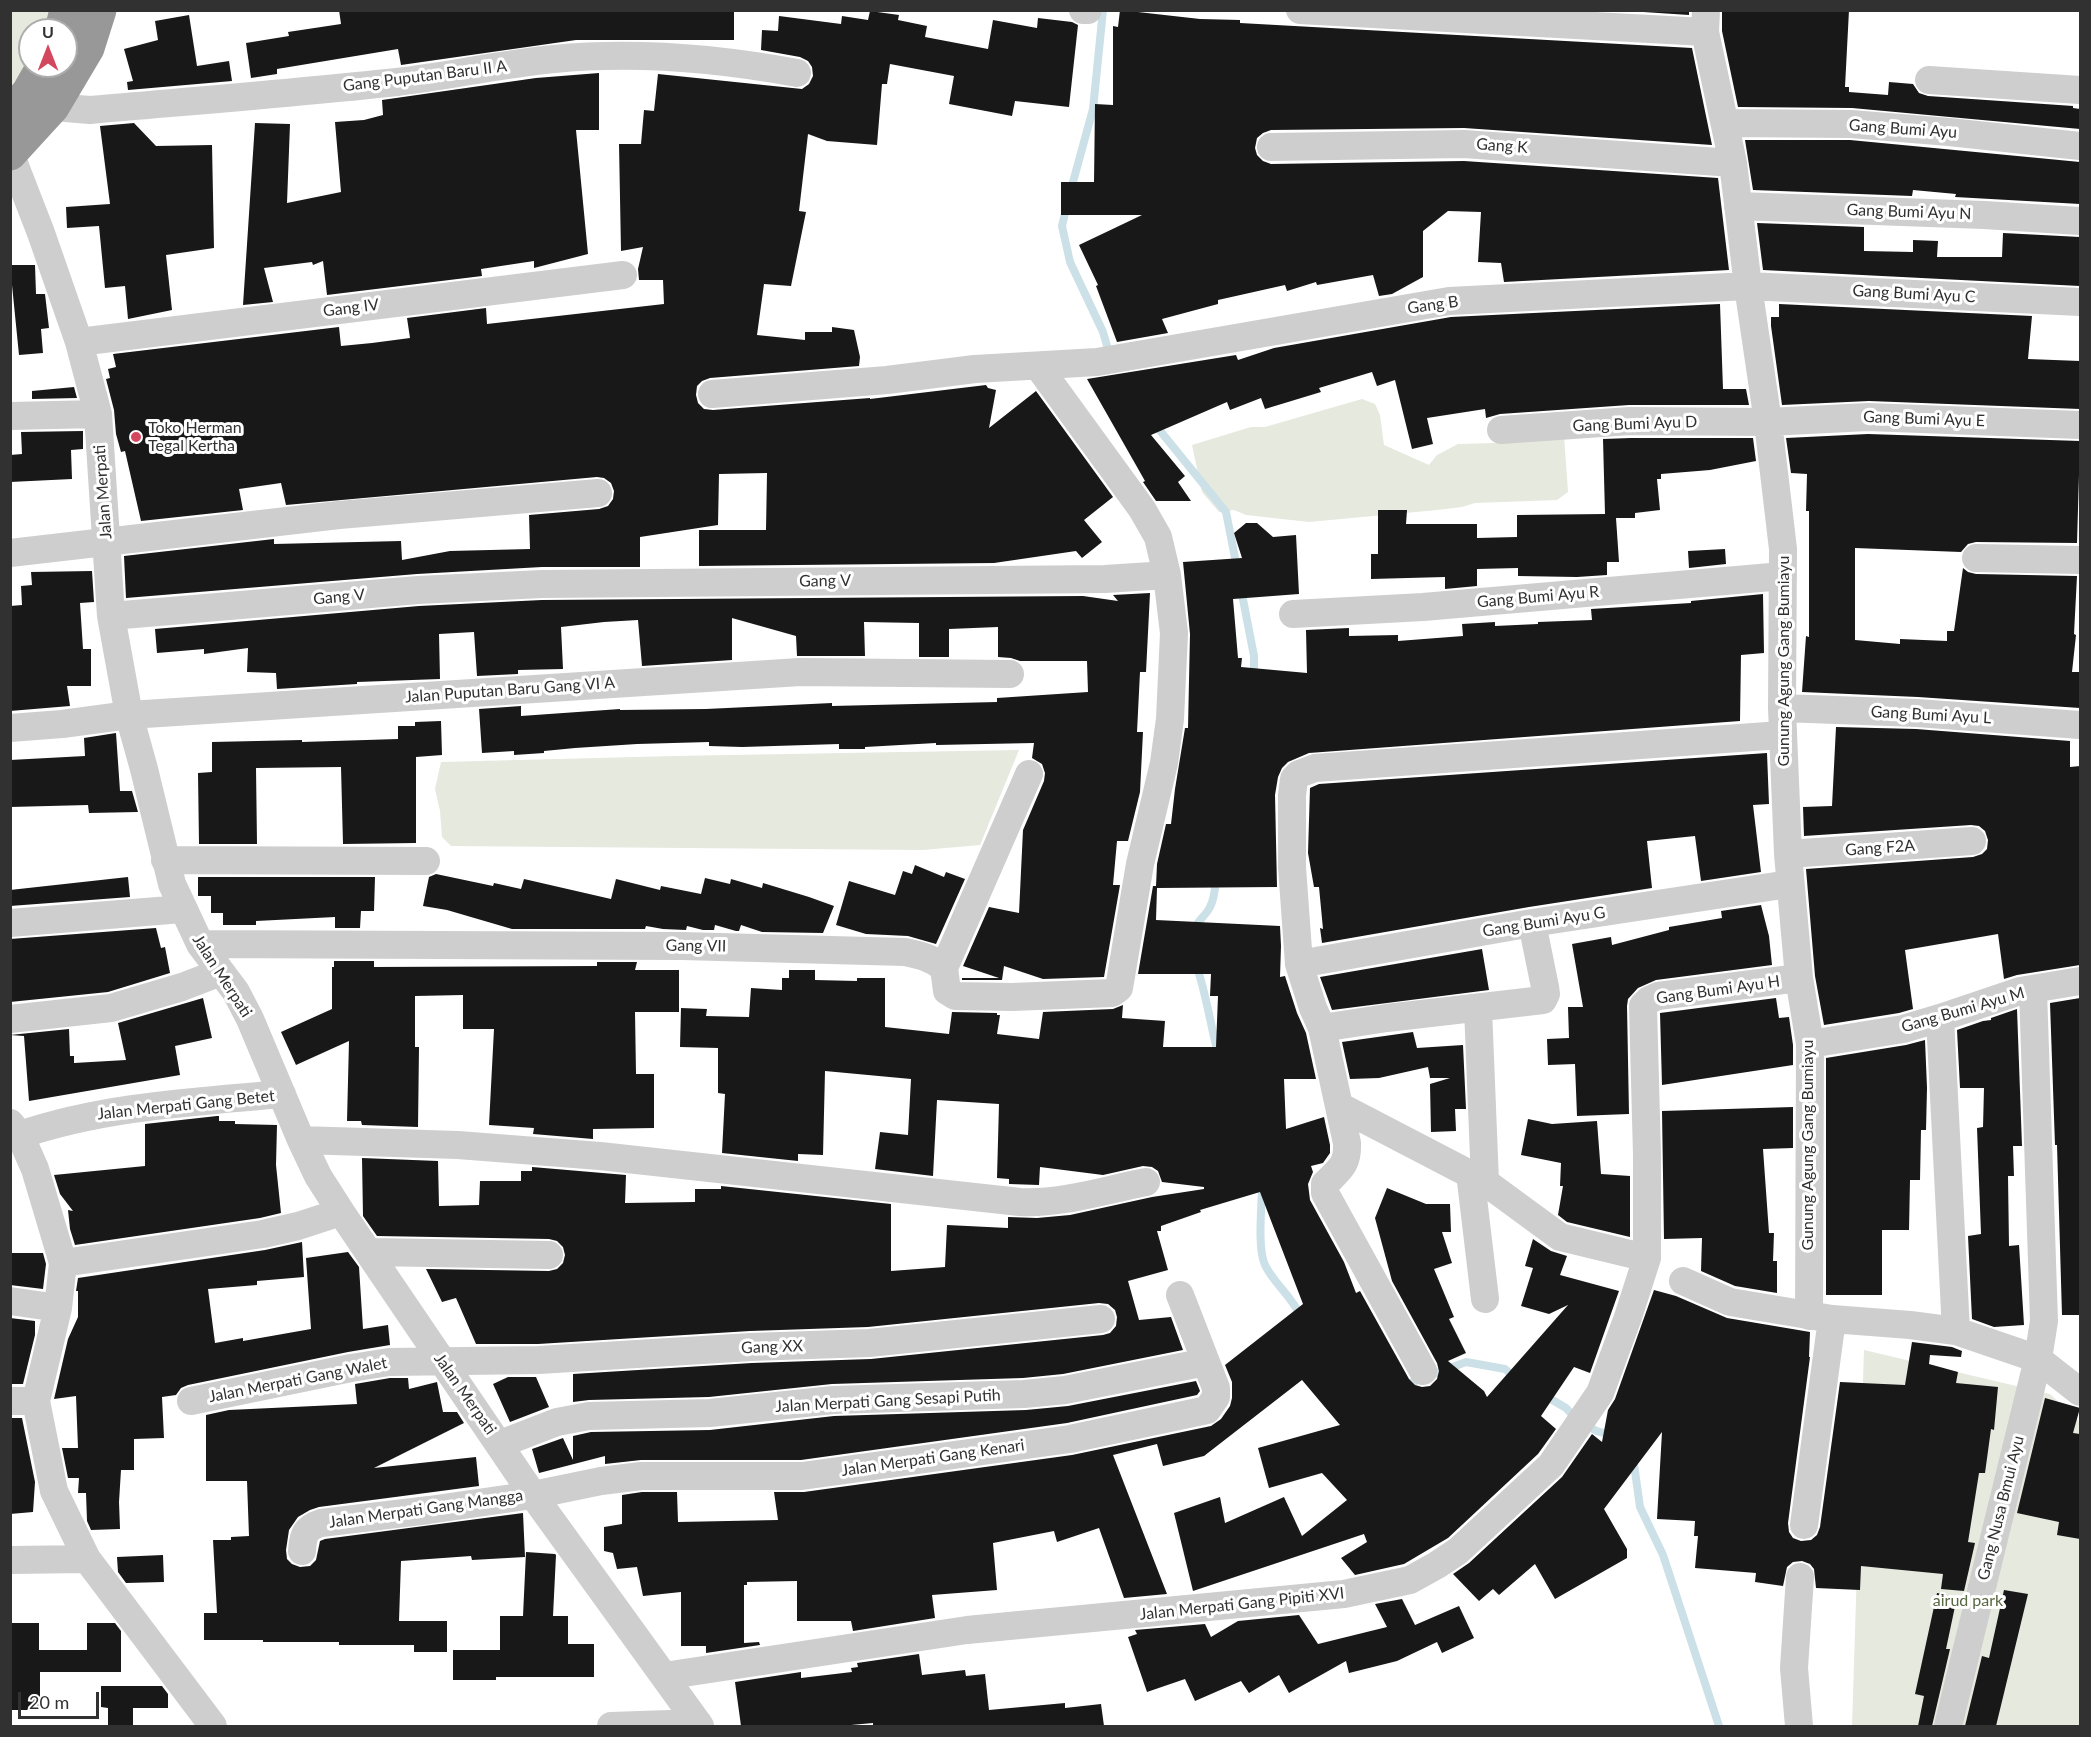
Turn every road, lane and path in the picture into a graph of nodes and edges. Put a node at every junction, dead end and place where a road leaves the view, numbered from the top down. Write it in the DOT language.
graph roads {
  1 [pos="100,10"];
  2 [pos="1300,10"];
  3 [pos="1706,21"];
  4 [pos="797,73"];
  5 [pos="36,78"];
  6 [pos="1929,80"];
  7 [pos="2080,90"];
  8 [pos="54,107"];
  9 [pos="10,113"];
  10 [pos="1726,123"];
  11 [pos="2080,146"];
  12 [pos="1270,147"];
  13 [pos="11,154"];
  14 [pos="1733,163"];
  15 [pos="1738,206"];
  16 [pos="2080,221"];
  17 [pos="623,276"];
  18 [pos="1748,286"];
  19 [pos="2080,302"];
  20 [pos="79,342"];
  21 [pos="1038,366"];
  22 [pos="712,394"];
  23 [pos="98,414"];
  24 [pos="10,416"];
  25 [pos="1768,422"];
  26 [pos="2080,425"];
  27 [pos="1501,430"];
  28 [pos="598,493"];
  29 [pos="107,540"];
  30 [pos="10,553"];
  31 [pos="1976,558"];
  32 [pos="2080,560"];
  33 [pos="1167,575"];
  34 [pos="1783,576"];
  35 [pos="1293,614"];
  36 [pos="111,616"];
  37 [pos="1010,674"];
  38 [pos="129,715"];
  39 [pos="1782,722"];
  40 [pos="2080,725"];
  41 [pos="10,728"];
  42 [pos="1029,774"];
  43 [pos="1972,841"];
  44 [pos="1788,854"];
  45 [pos="165,860"];
  46 [pos="426,861"];
  47 [pos="1790,884"];
  48 [pos="182,909"];
  49 [pos="10,923"];
  50 [pos="1532,923"];
  51 [pos="200,944"];
  52 [pos="1299,964"];
  53 [pos="944,968"];
  54 [pos="221,972"];
  55 [pos="1799,978"];
  56 [pos="2080,981"];
  57 [pos="2033,990"];
  58 [pos="1478,1008"];
  59 [pos="1940,1018"];
  60 [pos="10,1019"];
  61 [pos="1322,1028"];
  62 [pos="1809,1044"];
  63 [pos="282,1094"];
  64 [pos="1339,1106"];
  65 [pos="15,1129"];
  66 [pos="301,1140"];
  67 [pos="23,1168"];
  68 [pos="1477,1178"];
  69 [pos="1146,1182"];
  70 [pos="341,1212"];
  71 [pos="370,1252"];
  72 [pos="549,1255"];
  73 [pos="1647,1258"];
  74 [pos="63,1263"];
  75 [pos="1683,1281"];
  76 [pos="1180,1294"];
  77 [pos="1485,1299"];
  78 [pos="10,1301"];
  79 [pos="58,1308"];
  80 [pos="1820,1318"];
  81 [pos="1101,1319"];
  82 [pos="1956,1331"];
  83 [pos="2037,1359"];
  84 [pos="442,1362"];
  85 [pos="1206,1362"];
  86 [pos="1423,1371"];
  87 [pos="2080,1392"];
  88 [pos="23,1401"];
  89 [pos="191,1401"];
  90 [pos="500,1444"];
  91 [pos="533,1494"];
  92 [pos="1804,1525"];
  93 [pos="302,1551"];
  94 [pos="87,1559"];
  95 [pos="10,1560"];
  96 [pos="1800,1577"];
  97 [pos="664,1676"];
  98 [pos="699,1725"];
  99 [pos="213,1726"];
  100 [pos="611,1726"];
  101 [pos="1799,1726"];
  102 [pos="1948,1726"];
  1 -- 8 [label="highway"];
  2 -- 3 [label="street"];
  3 -- 10 [label="street, Gunung Agung Gang Bumiayu"];
  4 -- 8 [label="street, Gang Puputan Baru II A"];
  5 -- 9 [label="highway"];
  6 -- 7 [label="street"];
  8 -- 13 [label="highway"];
  10 -- 11 [label="street, Gang Bumi Ayu"];
  10 -- 14 [label="street, Gunung Agung Gang Bumiayu"];
  12 -- 14 [label="street, Gang K"];
  13 -- 20 [label="street, Jalan Merpati"];
  14 -- 15 [label="street, Gunung Agung Gang Bumiayu"];
  15 -- 16 [label="street, Gang Bumi Ayu N"];
  15 -- 18 [label="street, Gunung Agung Gang Bumiayu"];
  17 -- 20 [label="street, Gang IV"];
  18 -- 19 [label="street, Gang Bumi Ayu C"];
  18 -- 21 [label="street, Gang B"];
  18 -- 25 [label="street, Gunung Agung Gang Bumiayu"];
  20 -- 23 [label="street, Jalan Merpati"];
  21 -- 22 [label="street, Gang B"];
  21 -- 33 [label="street"];
  23 -- 24 [label="street"];
  23 -- 29 [label="street, Jalan Merpati"];
  25 -- 26 [label="street, Gang Bumi Ayu E"];
  25 -- 27 [label="street, Gang Bumi Ayu D"];
  25 -- 34 [label="street, Gunung Agung Gang Bumiayu"];
  28 -- 29 [label="street"];
  29 -- 30 [label="street"];
  29 -- 36 [label="street, Jalan Merpati"];
  31 -- 32 [label="street"];
  33 -- 36 [label="street, Gang V"];
  33 -- 53 [label="street"];
  34 -- 35 [label="street, Gang Bumi Ayu R"];
  34 -- 39 [label="street, Gunung Agung Gang Bumiayu"];
  36 -- 38 [label="street, Jalan Merpati"];
  37 -- 38 [label="street, Jalan Puputan Baru Gang VI A"];
  38 -- 41 [label="street, Jalan Puputan Baru Gang VI A"];
  38 -- 45 [label="street, Jalan Merpati"];
  39 -- 40 [label="street, Gang Bumi Ayu L"];
  39 -- 44 [label="street, Gunung Agung Gang Bumiayu"];
  39 -- 52 [label="street, Gang Bumi Ayu L"];
  42 -- 53 [label="street"];
  43 -- 44 [label="street, Gang F2A"];
  44 -- 47 [label="street, Gunung Agung Gang Bumiayu"];
  45 -- 46 [label="street"];
  45 -- 48 [label="street, Jalan Merpati"];
  47 -- 50 [label="street, Gang Bumi Ayu G"];
  47 -- 55 [label="street, Gunung Agung Gang Bumiayu"];
  48 -- 49 [label="street"];
  48 -- 51 [label="street, Jalan Merpati"];
  50 -- 52 [label="street, Gang Bumi Ayu G"];
  50 -- 58 [label="street"];
  51 -- 53 [label="street, Gang VII"];
  51 -- 54 [label="street, Jalan Merpati"];
  52 -- 61 [label="street, Gang Bumi Ayu L"];
  54 -- 60 [label="street"];
  54 -- 63 [label="street, Jalan Merpati"];
  55 -- 62 [label="street, Gunung Agung Gang Bumiayu"];
  55 -- 73 [label="street, Gang Bumi Ayu H"];
  56 -- 57 [label="street, Gang Bumi Ayu M"];
  57 -- 59 [label="street, Gang Bumi Ayu M"];
  57 -- 83 [label="street, Gang Nusa Bmui Ayu"];
  58 -- 61 [label="street"];
  58 -- 68 [label="street"];
  59 -- 62 [label="street, Gang Bumi Ayu M"];
  59 -- 82 [label="street"];
  61 -- 64 [label="street, Gang Bumi Ayu L"];
  62 -- 80 [label="street, Gunung Agung Gang Bumiayu"];
  63 -- 65 [label="street, Jalan Merpati Gang Betet"];
  63 -- 66 [label="street, Jalan Merpati"];
  64 -- 68 [label="street"];
  64 -- 86 [label="street, Gang Bumi Ayu L"];
  65 -- 67 [label="street"];
  66 -- 69 [label="street"];
  66 -- 70 [label="street, Jalan Merpati"];
  67 -- 74 [label="street"];
  68 -- 73 [label="street"];
  68 -- 77 [label="street"];
  70 -- 71 [label="street, Jalan Merpati"];
  70 -- 74 [label="street"];
  71 -- 72 [label="street"];
  71 -- 84 [label="street, Jalan Merpati"];
  73 -- 97 [label="street, Jalan Merpati Gang Pipiti XVI"];
  74 -- 79 [label="street"];
  75 -- 80 [label="street"];
  76 -- 85 [label="street, Jalan Merpati Gang Kenari"];
  78 -- 79 [label="street"];
  79 -- 88 [label="street"];
  80 -- 82 [label="street"];
  80 -- 92 [label="street, Gunung Agung Gang Bumiayu"];
  81 -- 84 [label="street, Gang XX"];
  82 -- 83 [label="street"];
  83 -- 87 [label="street"];
  83 -- 102 [label="street, Gang Nusa Bmui Ayu"];
  84 -- 89 [label="street, Jalan Merpati Gang Walet"];
  84 -- 90 [label="street, Jalan Merpati"];
  85 -- 90 [label="street, Jalan Merpati Gang Sesapi Putih"];
  85 -- 91 [label="street, Jalan Merpati Gang Kenari"];
  88 -- 94 [label="street"];
  90 -- 91 [label="street, Jalan Merpati"];
  91 -- 93 [label="street, Jalan Merpati Gang Mangga"];
  91 -- 97 [label="street, Jalan Merpati"];
  94 -- 95 [label="street"];
  94 -- 99 [label="street"];
  96 -- 101 [label="street"];
  97 -- 98 [label="street, Jalan Merpati"];
  98 -- 100 [label="street"];
}
